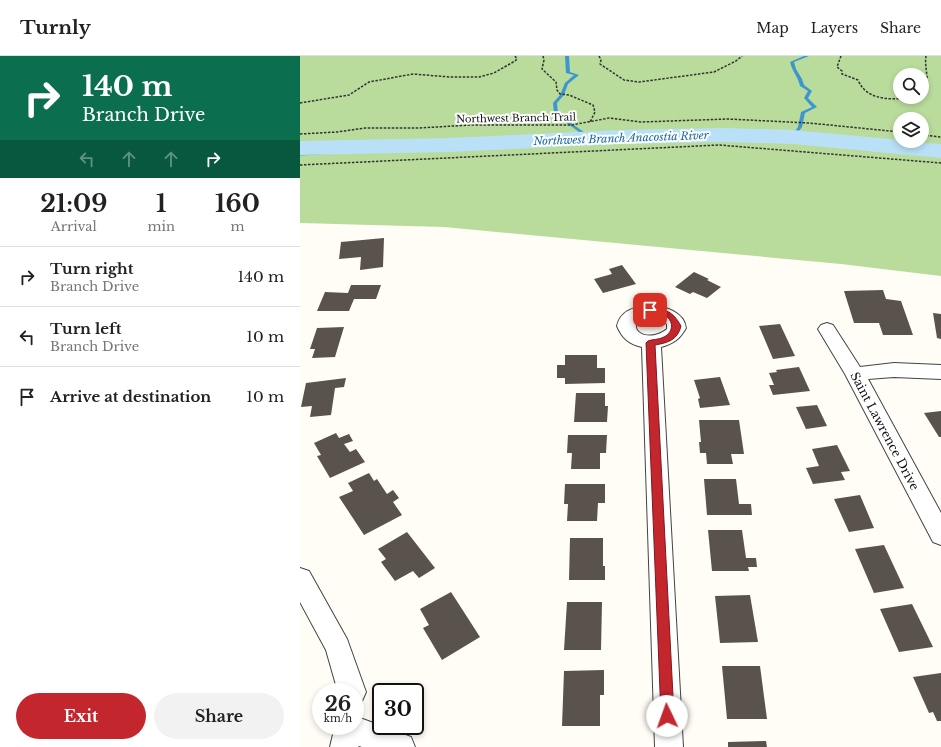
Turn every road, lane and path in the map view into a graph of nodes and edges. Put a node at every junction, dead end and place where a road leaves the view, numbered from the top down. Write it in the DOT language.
graph roads {
  1 [pos="515,56"];
  2 [pos="543,56"];
  3 [pos="599,56"];
  4 [pos="742,56"];
  5 [pos="841,56"];
  6 [pos="926,56"];
  7 [pos="926,68"];
  8 [pos="893,100"];
  9 [pos="300,103"];
  10 [pos="590,122"];
  11 [pos="893,131"];
  12 [pos="300,134"];
  13 [pos="929,136"];
  14 [pos="941,137"];
  15 [pos="941,163"];
  16 [pos="300,165"];
  17 [pos="827,329"];
  18 [pos="651,343"];
  19 [pos="941,372"];
  20 [pos="855,374"];
  21 [pos="941,535"];
  22 [pos="300,578"];
  23 [pos="349,683"];
  24 [pos="351,735"];
  25 [pos="401,747"];
  26 [pos="669,747"];
  1 -- 9 [label="path"];
  2 -- 10 [label="path"];
  3 -- 4 [label="path"];
  5 -- 8 [label="path"];
  6 -- 7 [label="path"];
  10 -- 11 [label="path, Northwest Branch Trail"];
  10 -- 12 [label="path, Northwest Branch Trail"];
  13 -- 14 [label="path"];
  15 -- 16 [label="path"];
  17 -- 20 [label="street, Saint Lawrence Drive"];
  18 -- 26 [label="street"];
  19 -- 20 [label="street"];
  20 -- 21 [label="street, Saint Lawrence Drive"];
  22 -- 23 [label="street"];
  24 -- 25 [label="street"];
}
